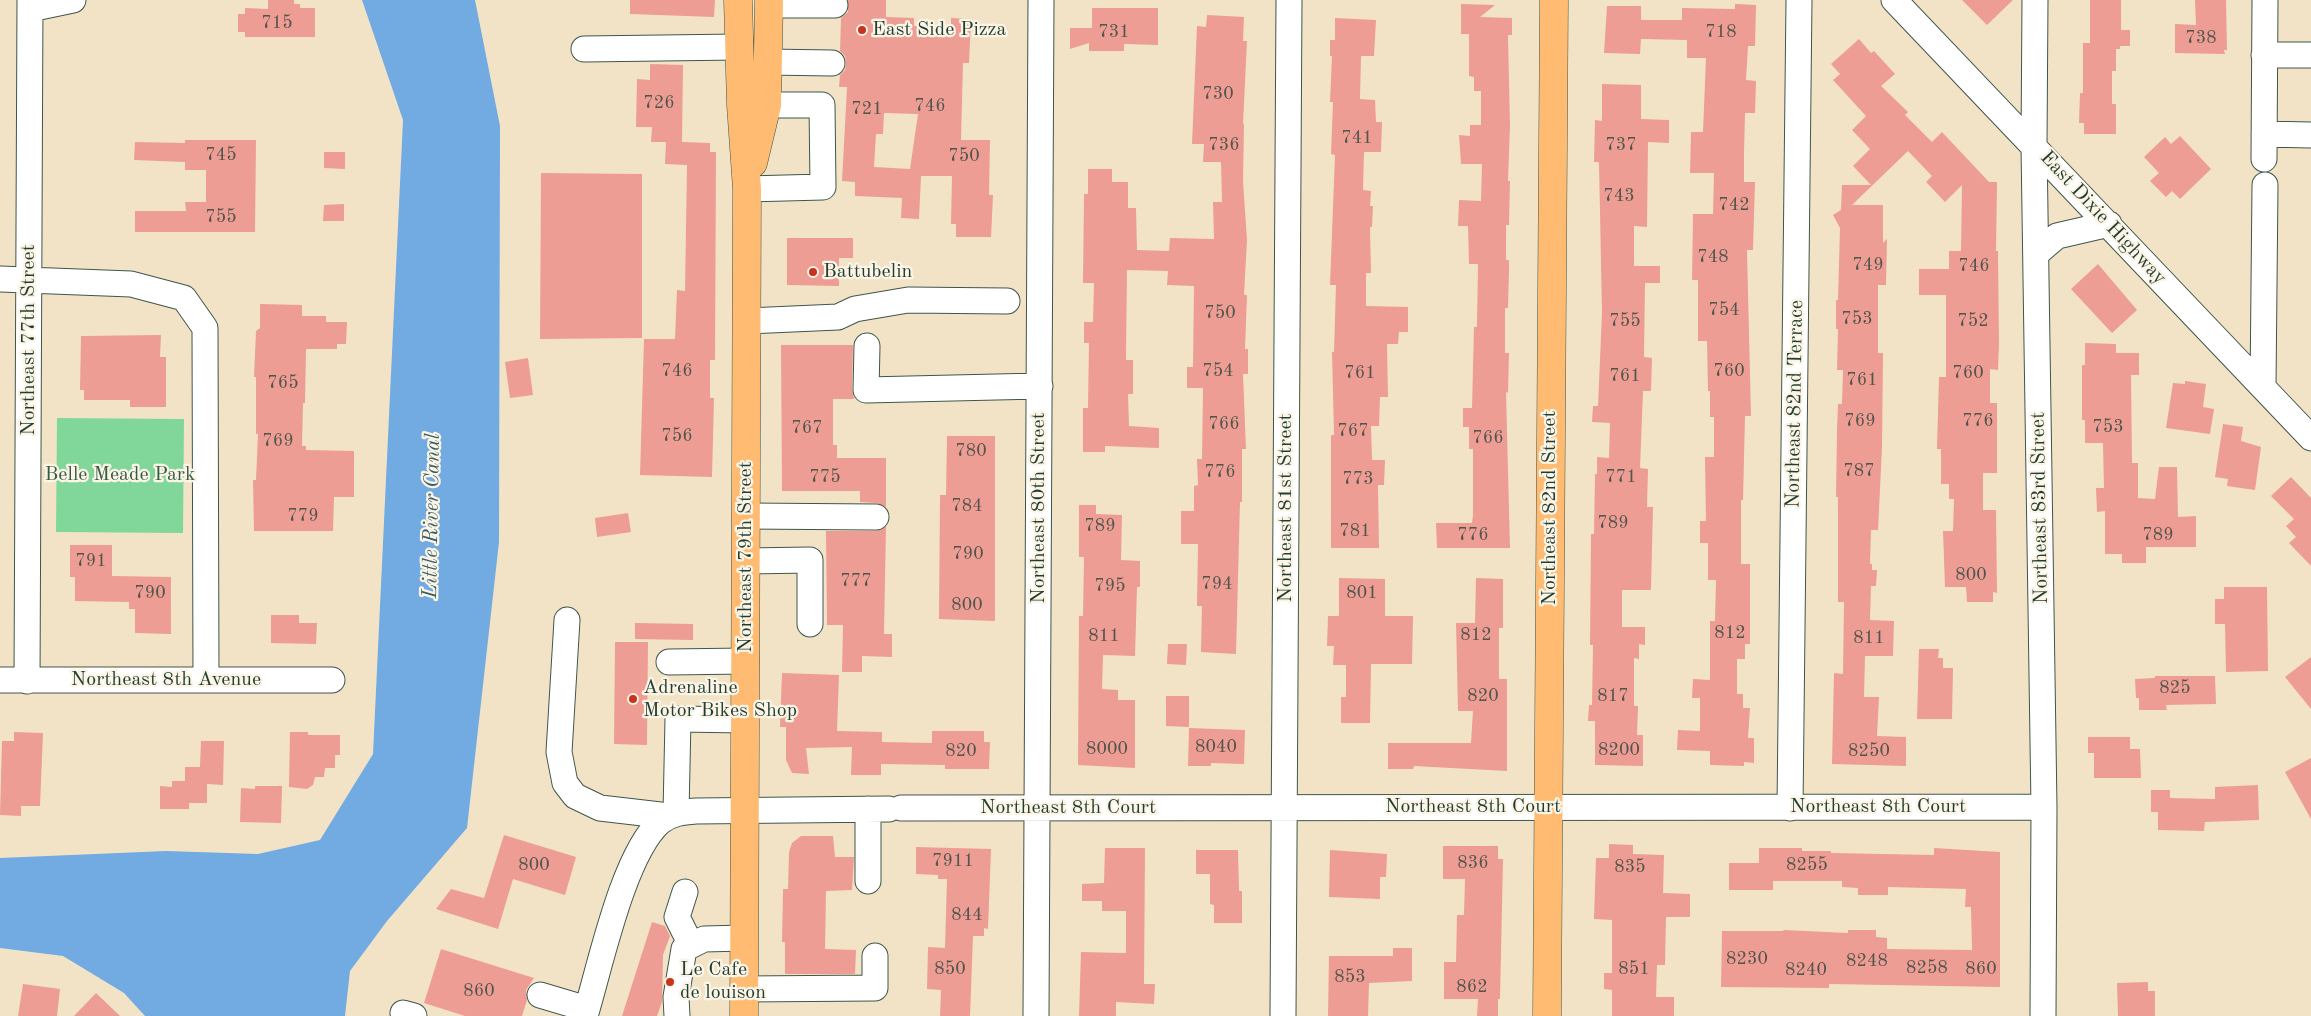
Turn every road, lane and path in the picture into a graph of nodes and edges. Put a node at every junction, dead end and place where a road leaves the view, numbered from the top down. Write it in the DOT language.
graph roads {
  1 [pos="73,0"];
  2 [pos="738,0"];
  3 [pos="1041,0"];
  4 [pos="1290,0"];
  5 [pos="1554,0"];
  6 [pos="1799,0"];
  7 [pos="1894,0"];
  8 [pos="2035,0"];
  9 [pos="2265,0"];
  10 [pos="769,2"];
  11 [pos="30,4"];
  12 [pos="835,5"];
  13 [pos="739,47"];
  14 [pos="584,49"];
  15 [pos="2264,55"];
  16 [pos="2311,56"];
  17 [pos="768,62"];
  18 [pos="832,63"];
  19 [pos="767,105"];
  20 [pos="2264,134"];
  21 [pos="2311,135"];
  22 [pos="2034,146"];
  23 [pos="2264,159"];
  24 [pos="2265,184"];
  25 [pos="748,189"];
  26 [pos="2109,224"];
  27 [pos="2036,254"];
  28 [pos="0,279"];
  29 [pos="30,280"];
  30 [pos="1008,301"];
  31 [pos="747,320"];
  32 [pos="867,346"];
  33 [pos="1040,386"];
  34 [pos="2263,387"];
  35 [pos="2311,438"];
  36 [pos="746,516"];
  37 [pos="876,517"];
  38 [pos="746,561"];
  39 [pos="567,620"];
  40 [pos="810,624"];
  41 [pos="746,661"];
  42 [pos="669,662"];
  43 [pos="206,679"];
  44 [pos="0,680"];
  45 [pos="332,680"];
  46 [pos="27,681"];
  47 [pos="745,720"];
  48 [pos="1284,807"];
  49 [pos="2044,807"];
  50 [pos="1549,808"];
  51 [pos="1790,808"];
  52 [pos="886,809"];
  53 [pos="1037,809"];
  54 [pos="745,810"];
  55 [pos="673,814"];
  56 [pos="868,882"];
  57 [pos="685,892"];
  58 [pos="744,938"];
  59 [pos="692,945"];
  60 [pos="875,956"];
  61 [pos="744,989"];
  62 [pos="540,995"];
  63 [pos="586,1012"];
  64 [pos="677,1016"];
  65 [pos="744,1016"];
  66 [pos="1036,1016"];
  67 [pos="1284,1016"];
  68 [pos="1548,1016"];
  69 [pos="2043,1016"];
  1 -- 11 [label="street"];
  2 -- 13 [label="main road, Northeast 79th Street"];
  3 -- 33 [label="street, Northeast 80th Street"];
  4 -- 48 [label="street, Northeast 81st Street"];
  5 -- 50 [label="main road, Northeast 82nd Street"];
  6 -- 51 [label="street, Northeast 82nd Terrace"];
  7 -- 22 [label="street, East Dixie Highway"];
  8 -- 22 [label="street, Northeast 83rd Street"];
  9 -- 15 [label="street"];
  10 -- 12 [label="street"];
  10 -- 17 [label="main road, Northeast 79th Street"];
  11 -- 29 [label="street, Northeast 77th Street"];
  13 -- 14 [label="street"];
  13 -- 25 [label="main road, Northeast 79th Street"];
  15 -- 16 [label="street"];
  15 -- 20 [label="street"];
  17 -- 18 [label="street"];
  17 -- 19 [label="main road, Northeast 79th Street"];
  19 -- 25 [label="main road, Northeast 79th Street"];
  19 -- 25 [label="street"];
  20 -- 21 [label="street"];
  20 -- 23 [label="street"];
  22 -- 26 [label="street, East Dixie Highway"];
  22 -- 27 [label="street, Northeast 83rd Street"];
  24 -- 34 [label="street"];
  25 -- 31 [label="main road, Northeast 79th Street"];
  26 -- 27 [label="street"];
  26 -- 34 [label="street, East Dixie Highway"];
  27 -- 49 [label="street, Northeast 83rd Street"];
  28 -- 29 [label="street"];
  29 -- 43 [label="street"];
  29 -- 46 [label="street, Northeast 77th Street"];
  30 -- 31 [label="street"];
  31 -- 36 [label="main road, Northeast 79th Street"];
  32 -- 33 [label="street"];
  33 -- 53 [label="street, Northeast 80th Street"];
  34 -- 35 [label="street, East Dixie Highway"];
  36 -- 37 [label="street"];
  36 -- 38 [label="main road, Northeast 79th Street"];
  38 -- 40 [label="street"];
  38 -- 41 [label="main road, Northeast 79th Street"];
  39 -- 55 [label="street, Northeast 8th Court"];
  41 -- 42 [label="street"];
  41 -- 47 [label="main road, Northeast 79th Street"];
  43 -- 45 [label="street, Northeast 8th Avenue"];
  43 -- 46 [label="street, Northeast 8th Avenue"];
  44 -- 46 [label="street, Northeast 8th Avenue"];
  47 -- 54 [label="main road, Northeast 79th Street"];
  47 -- 55 [label="street"];
  48 -- 50 [label="street, Northeast 8th Court"];
  48 -- 53 [label="street, Northeast 8th Court"];
  48 -- 67 [label="street, Northeast 81st Street"];
  49 -- 51 [label="street, Northeast 8th Court"];
  49 -- 69 [label="street, Northeast 83rd Street"];
  50 -- 51 [label="street, Northeast 8th Court"];
  50 -- 68 [label="main road, Northeast 82nd Street"];
  52 -- 53 [label="street, Northeast 8th Court"];
  52 -- 54 [label="street, Northeast 8th Court"];
  52 -- 56 [label="street"];
  53 -- 66 [label="street, Northeast 80th Street"];
  54 -- 55 [label="street, Northeast 8th Court"];
  54 -- 58 [label="main road, Northeast 79th Street"];
  55 -- 63 [label="street"];
  57 -- 59 [label="street"];
  58 -- 59 [label="street"];
  58 -- 61 [label="main road, Northeast 79th Street"];
  59 -- 64 [label="street"];
  60 -- 61 [label="street"];
  61 -- 65 [label="main road, Northeast 79th Street"];
  62 -- 63 [label="street"];
}
